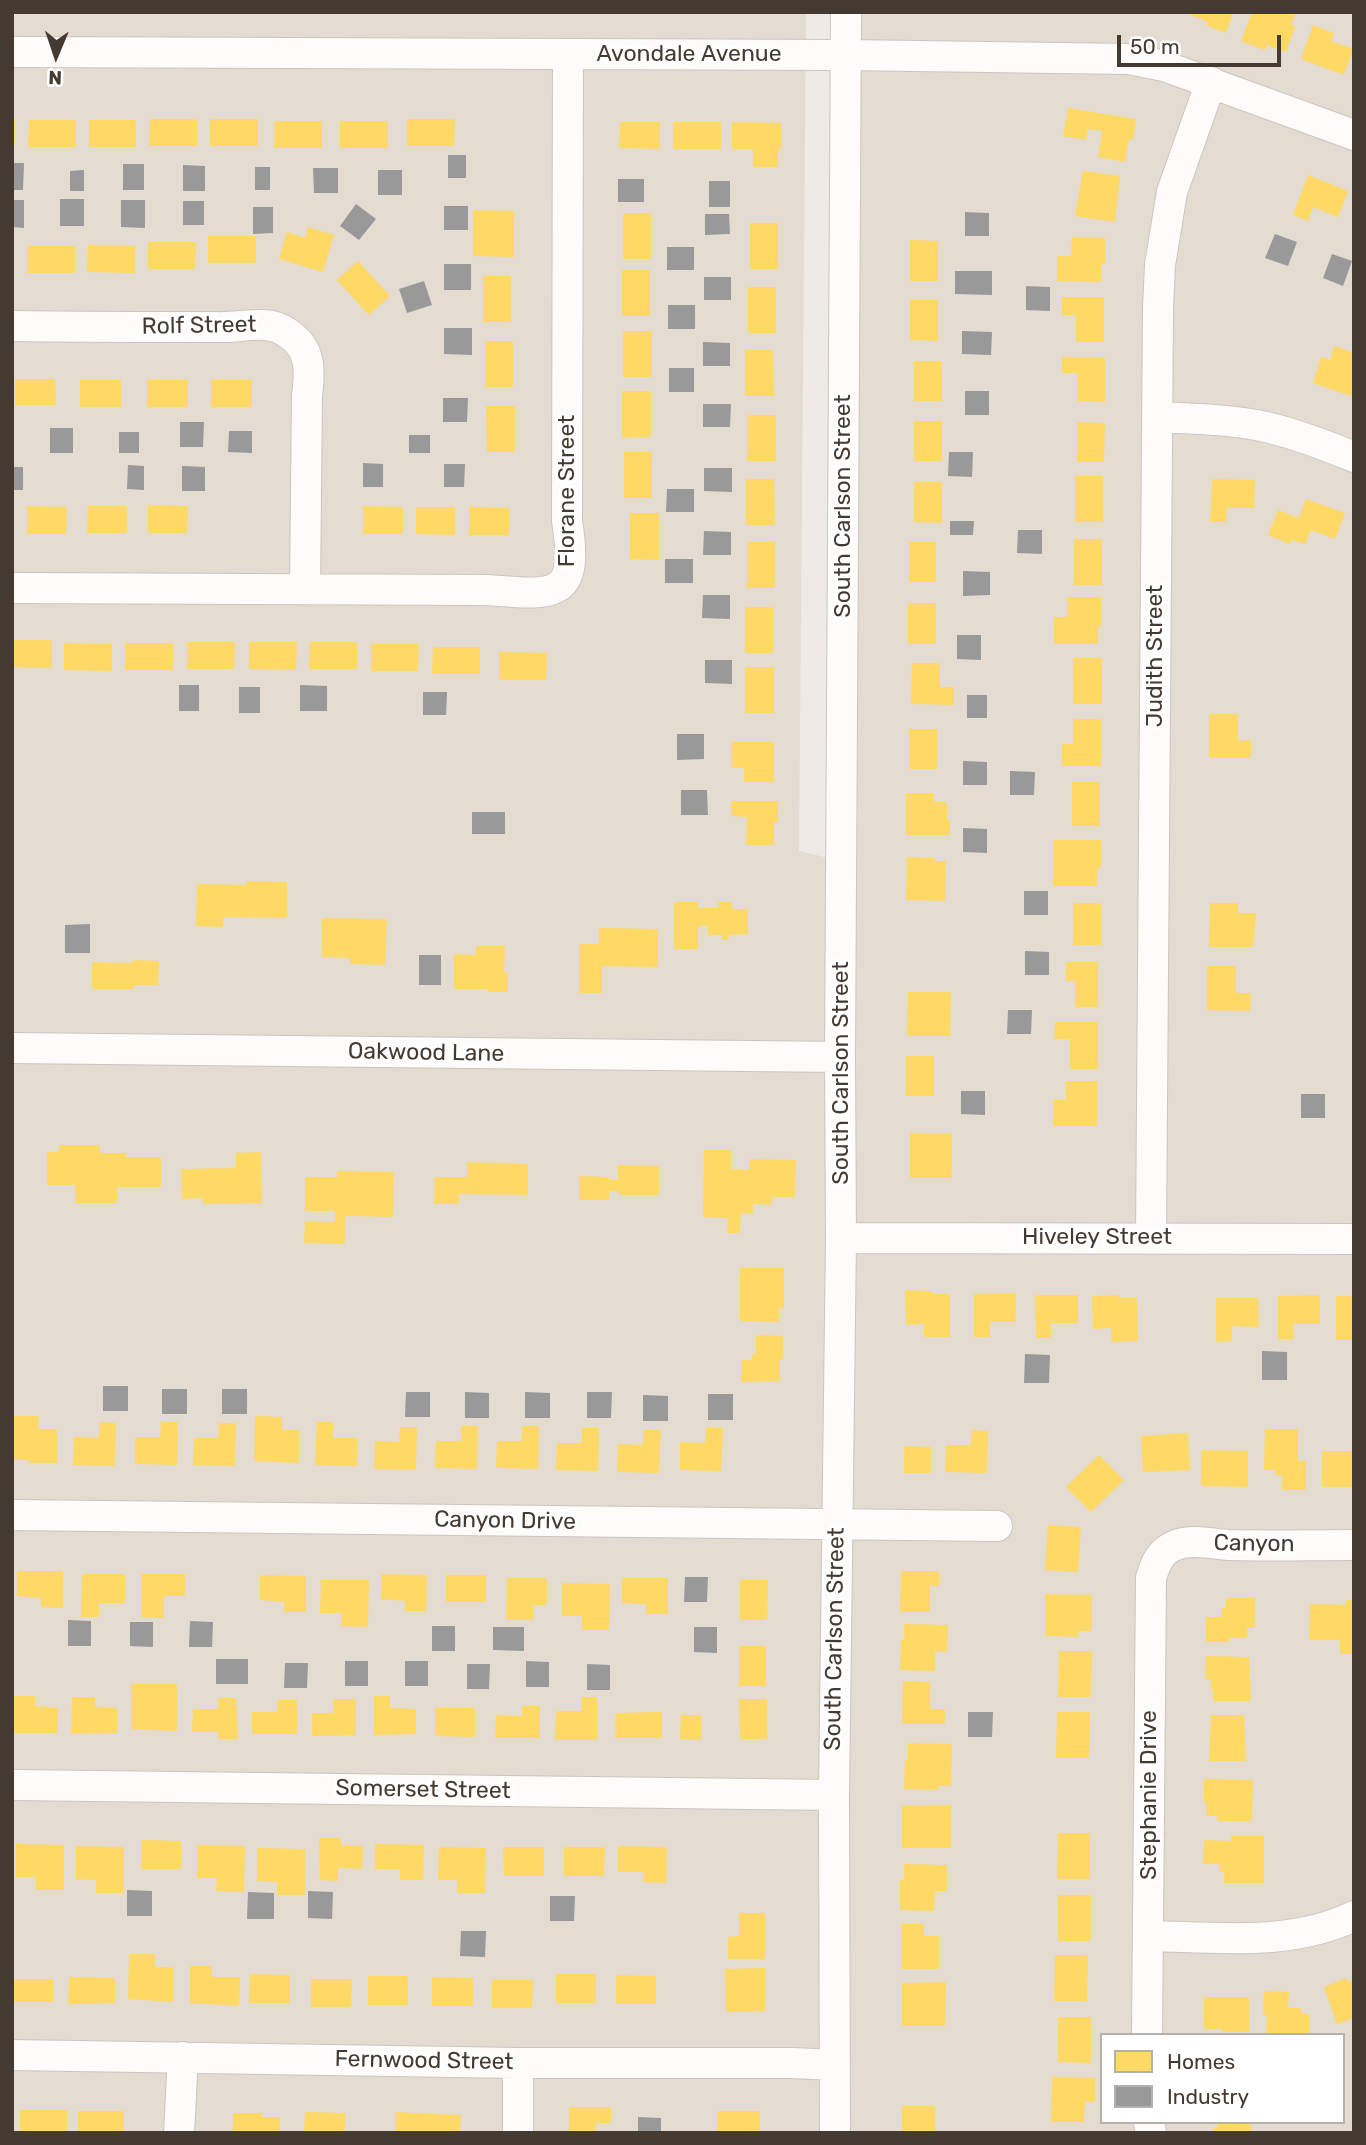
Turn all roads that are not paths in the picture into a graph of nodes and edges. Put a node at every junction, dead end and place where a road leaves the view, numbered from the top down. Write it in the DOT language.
graph roads {
  1 [pos="846,12"];
  2 [pos="12,51"];
  3 [pos="568,54"];
  4 [pos="846,55"];
  5 [pos="1211,82"];
  6 [pos="1354,135"];
  7 [pos="12,327"];
  8 [pos="1157,417"];
  9 [pos="1354,457"];
  10 [pos="12,588"];
  11 [pos="305,589"];
  12 [pos="12,1048"];
  13 [pos="840,1057"];
  14 [pos="841,1238"];
  15 [pos="1151,1238"];
  16 [pos="1354,1239"];
  17 [pos="12,1515"];
  18 [pos="836,1525"];
  19 [pos="997,1526"];
  20 [pos="1354,1545"];
  21 [pos="1160,1557"];
  22 [pos="12,1785"];
  23 [pos="834,1795"];
  24 [pos="1354,1916"];
  25 [pos="1148,1936"];
  26 [pos="1147,2033"];
  27 [pos="12,2055"];
  28 [pos="183,2057"];
  29 [pos="518,2063"];
  30 [pos="835,2064"];
  31 [pos="179,2133"];
  32 [pos="517,2133"];
  33 [pos="835,2133"];
  1 -- 4 [label="street, South Carlson Street"];
  2 -- 3 [label="street, Avondale Avenue"];
  3 -- 4 [label="street, Avondale Avenue"];
  3 -- 11 [label="street, Florane Street"];
  4 -- 5 [label="street, Avondale Avenue"];
  4 -- 13 [label="street, South Carlson Street"];
  5 -- 6 [label="street, Avondale Avenue"];
  5 -- 8 [label="street, Judith Street"];
  7 -- 11 [label="street, Rolf Street"];
  8 -- 9 [label="street"];
  8 -- 15 [label="street, Judith Street"];
  10 -- 11 [label="street, Florane Street"];
  12 -- 13 [label="street, Oakwood Lane"];
  13 -- 14 [label="street, South Carlson Street"];
  14 -- 15 [label="street, Hiveley Street"];
  14 -- 18 [label="street, South Carlson Street"];
  15 -- 16 [label="street, Hiveley Street"];
  17 -- 18 [label="street, Canyon Drive"];
  18 -- 19 [label="street, Canyon Drive"];
  18 -- 23 [label="street, South Carlson Street"];
  20 -- 21 [label="street, Canyon"];
  21 -- 25 [label="street, Stephanie Drive"];
  22 -- 23 [label="street, Somerset Street"];
  23 -- 30 [label="street, South Carlson Street"];
  24 -- 25 [label="street"];
  25 -- 26 [label="street, Stephanie Drive"];
  27 -- 28 [label="street, Fernwood Street"];
  28 -- 29 [label="street, Fernwood Street"];
  28 -- 31 [label="street"];
  29 -- 30 [label="street, Fernwood Street"];
  29 -- 32 [label="street"];
  30 -- 33 [label="street, South Carlson Street"];
}
